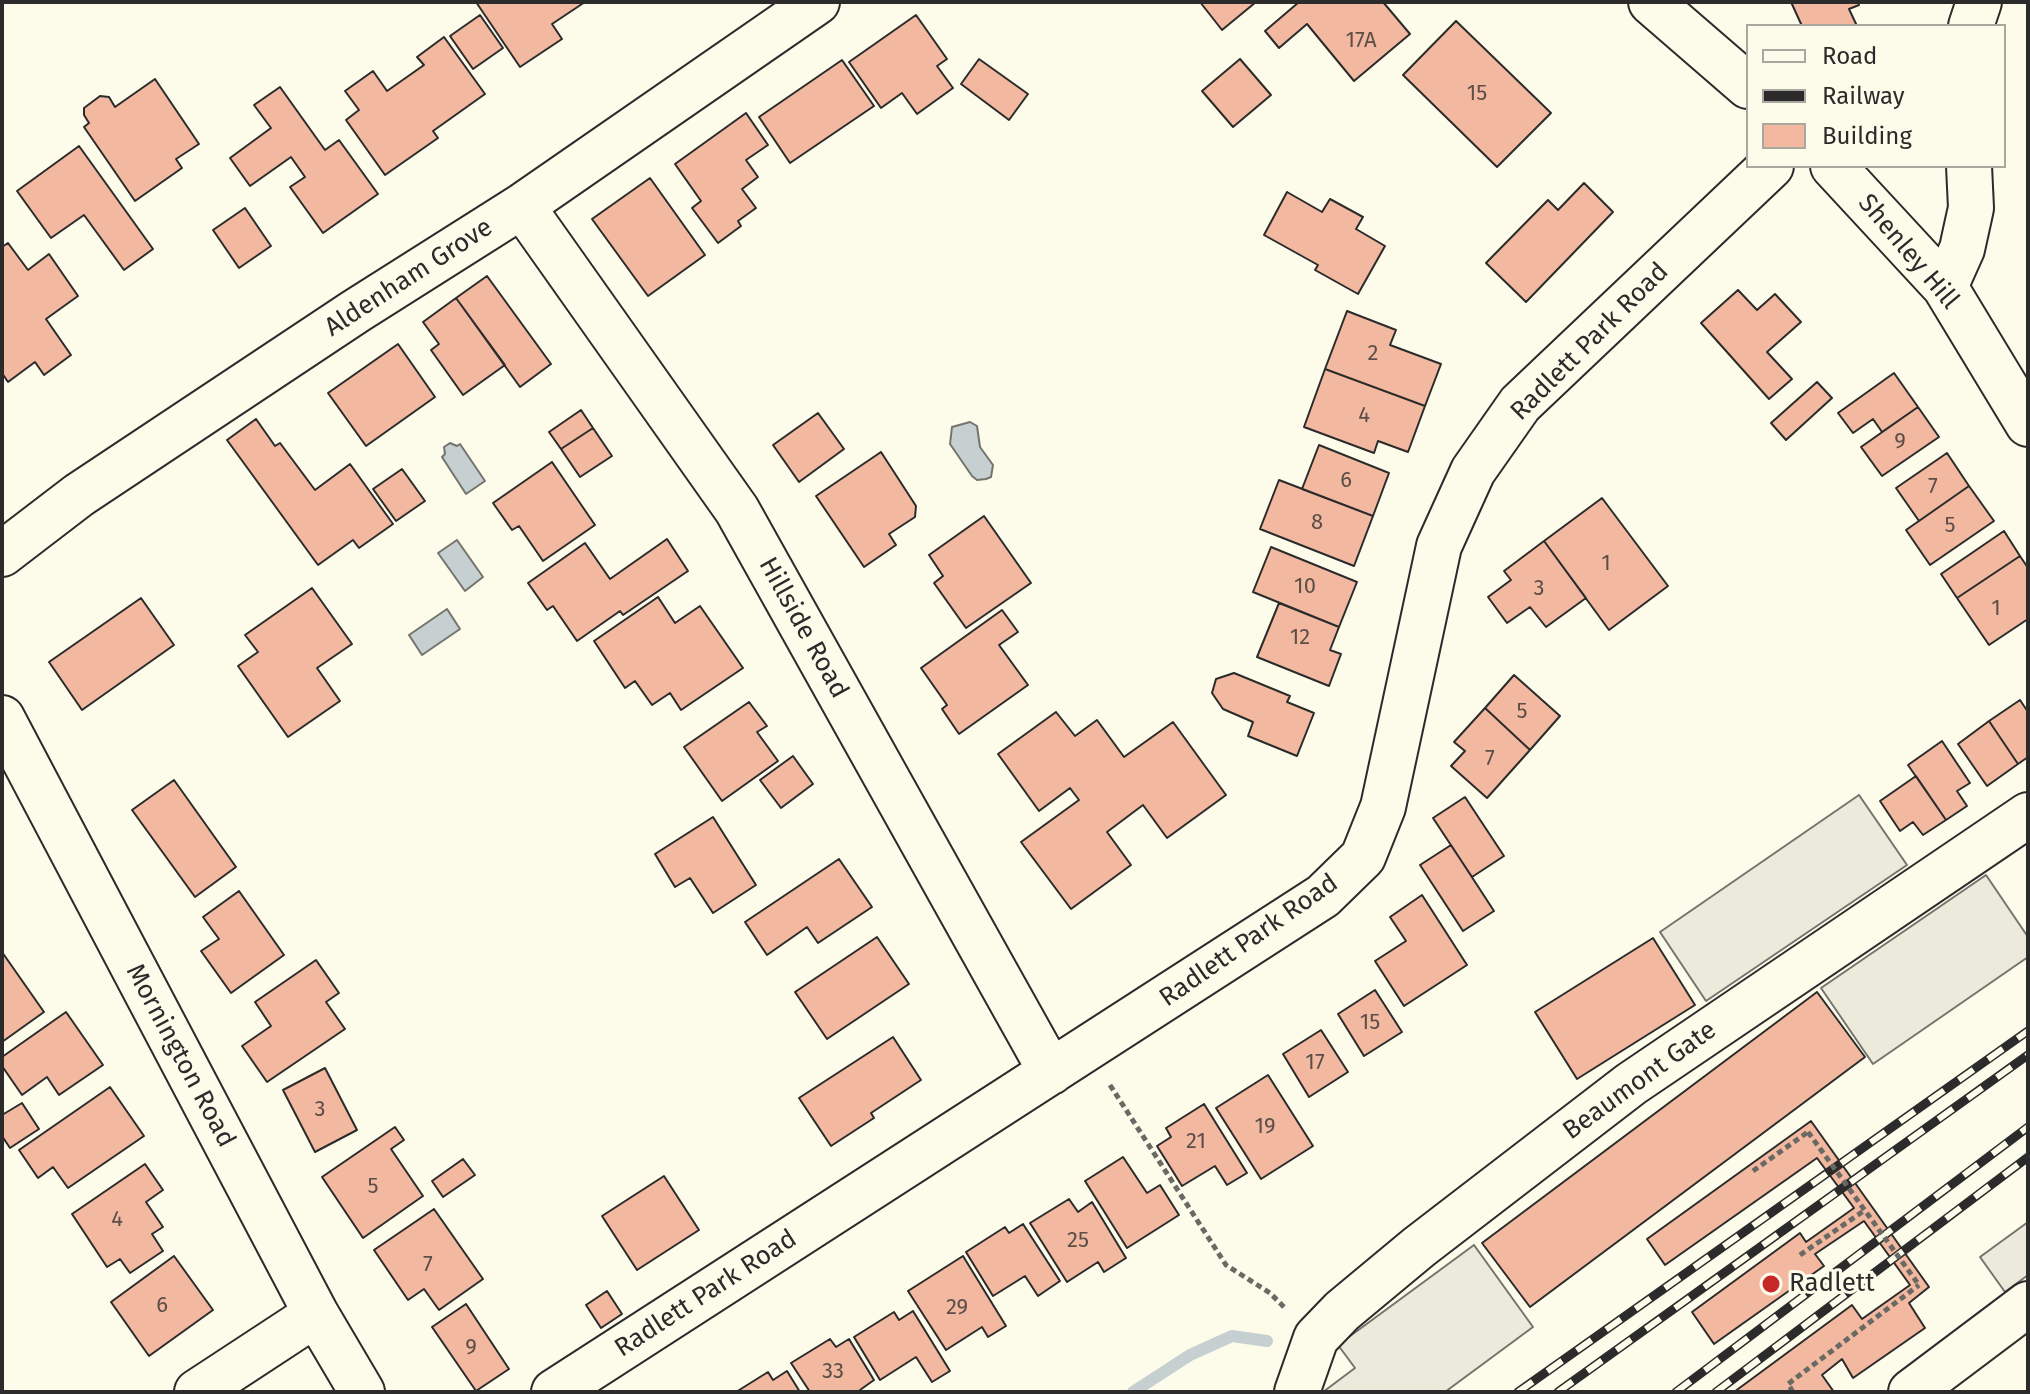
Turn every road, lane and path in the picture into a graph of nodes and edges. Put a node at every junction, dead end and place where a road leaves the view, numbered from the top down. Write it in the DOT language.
graph roads {
  1 [pos="817,2"];
  2 [pos="1651,2"];
  3 [pos="1979,2"];
  4 [pos="1972,24"];
  5 [pos="1746,84"];
  6 [pos="1769,168"];
  7 [pos="1835,168"];
  8 [pos="1969,168"];
  9 [pos="522,206"];
  10 [pos="1945,287"];
  11 [pos="2028,424"];
  12 [pos="2,554"];
  13 [pos="2,718"];
  14 [pos="2028,815"];
  15 [pos="1087,1050"];
  16 [pos="1051,1072"];
  17 [pos="1753,1171"];
  18 [pos="1865,1210"];
  19 [pos="1800,1255"];
  20 [pos="2028,1304"];
  21 [pos="316,1314"];
  22 [pos="1316,1338"];
  23 [pos="197,1392"];
  24 [pos="362,1392"];
  25 [pos="554,1392"];
  26 [pos="1297,1392"];
  27 [pos="1793,1392"];
  28 [pos="1911,1392"];
  1 -- 9 [label="street, Aldenham Grove"];
  2 -- 5 [label="street"];
  3 -- 4 [label="street"];
  6 -- 15 [label="street, Radlett Park Road"];
  7 -- 10 [label="street, Shenley Hill"];
  8 -- 10 [label="street"];
  9 -- 12 [label="street, Aldenham Grove"];
  9 -- 16 [label="street, Hillside Road"];
  10 -- 11 [label="street, Shenley Hill"];
  13 -- 21 [label="street, Mornington Road"];
  14 -- 22 [label="street, Beaumont Gate"];
  15 -- 16 [label="street, Radlett Park Road"];
  15 -- 22 [label="path"];
  16 -- 25 [label="street, Radlett Park Road"];
  17 -- 18 [label="path, bridge"];
  18 -- 19 [label="path"];
  18 -- 27 [label="path, bridge"];
  20 -- 28 [label="street"];
  21 -- 23 [label="street"];
  21 -- 24 [label="street, Mornington Road"];
  22 -- 26 [label="street, Beaumont Gate"];
}
